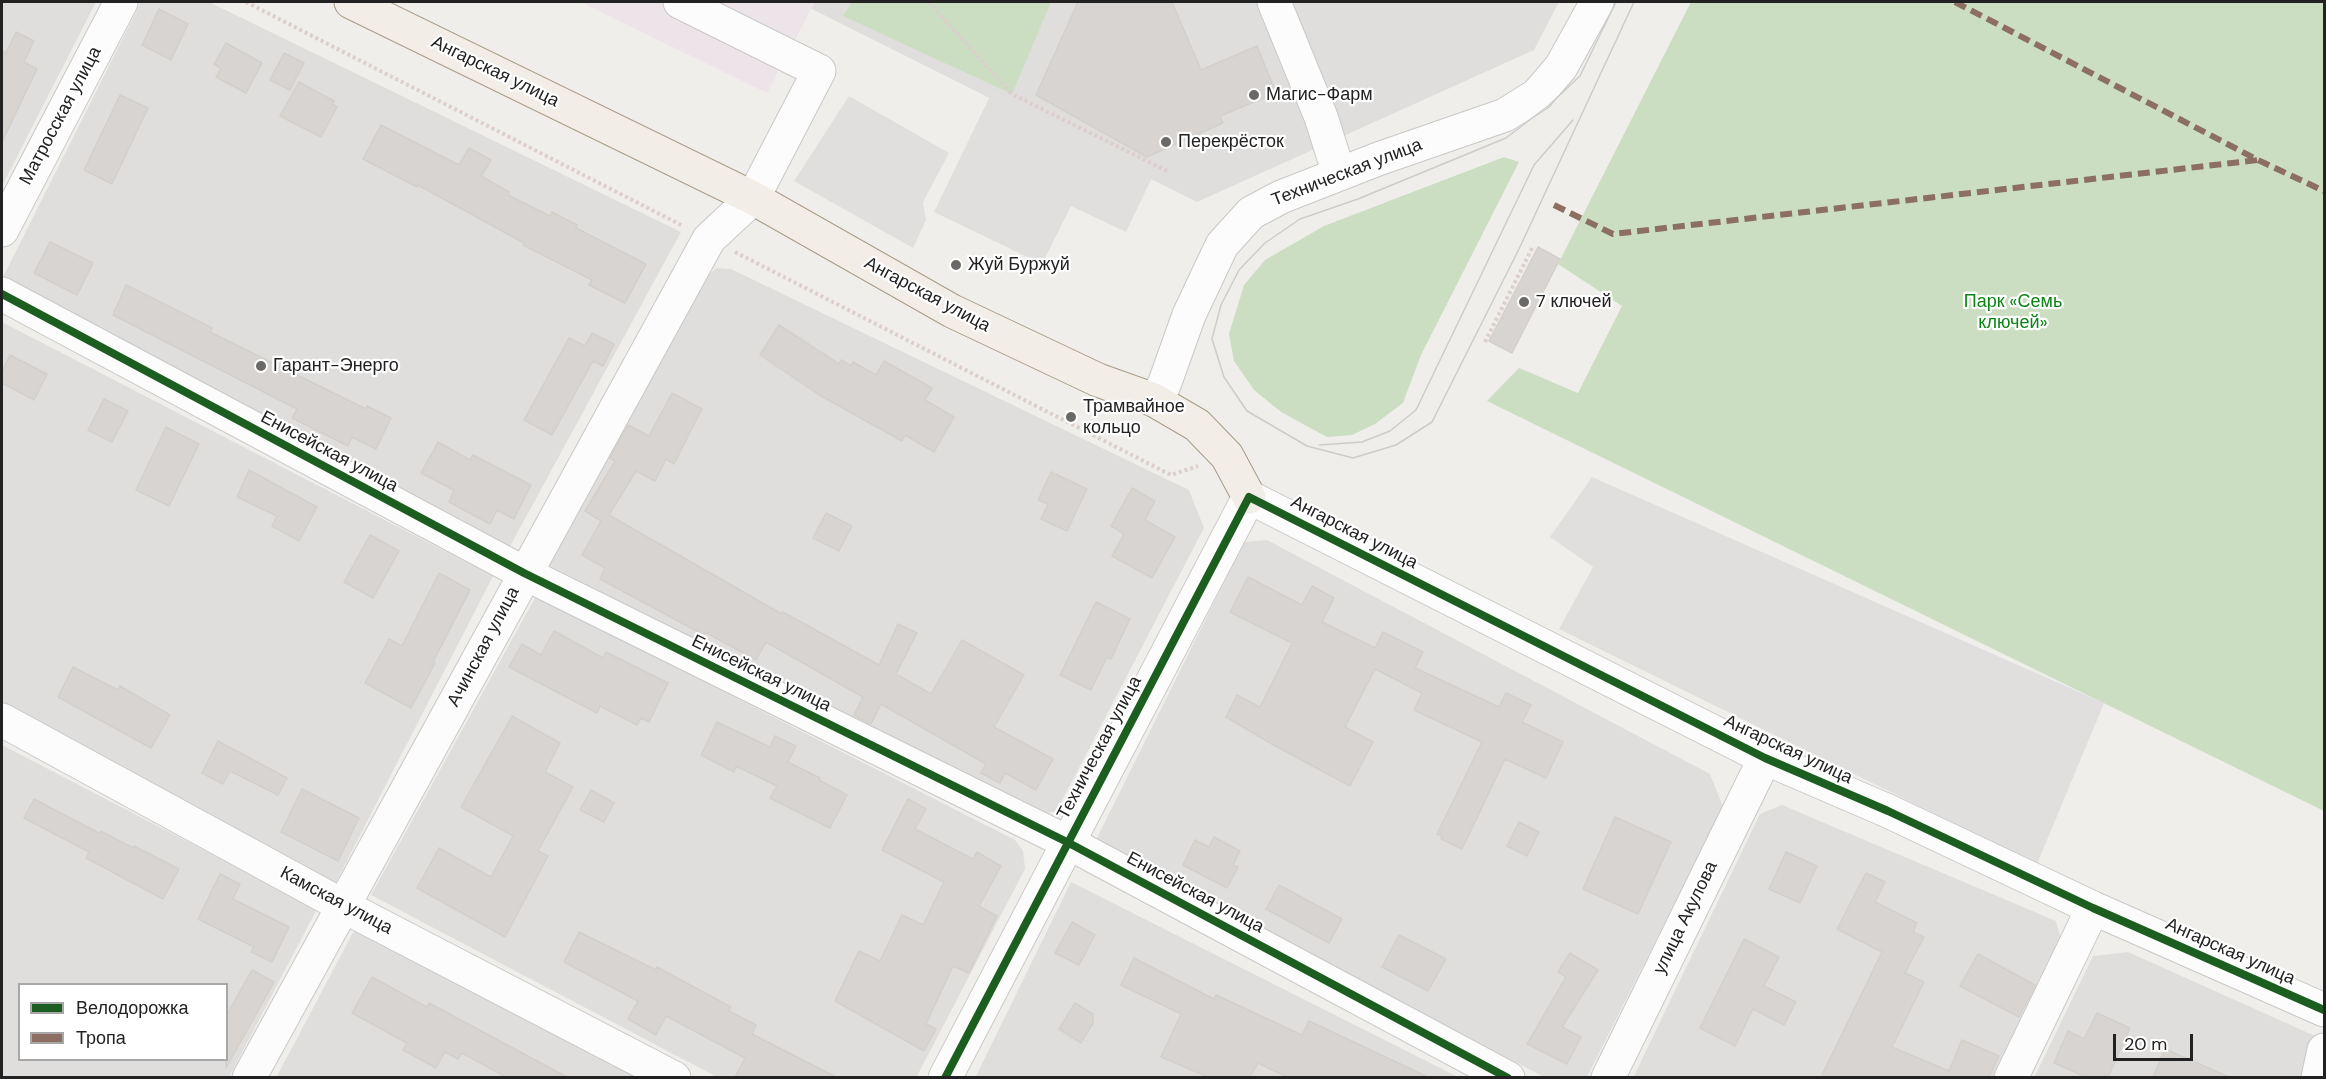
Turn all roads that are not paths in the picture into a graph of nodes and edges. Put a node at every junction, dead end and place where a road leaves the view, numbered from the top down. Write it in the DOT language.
graph roads {
  1 [pos="121,2"];
  2 [pos="351,2"];
  3 [pos="680,2"];
  4 [pos="1274,2"];
  5 [pos="1597,2"];
  6 [pos="1339,174"];
  7 [pos="753,198"];
  8 [pos="2,230"];
  9 [pos="2,294"];
  10 [pos="1154,400"];
  11 [pos="1249,497"];
  12 [pos="524,573"];
  13 [pos="2,720"];
  14 [pos="1765,758"];
  15 [pos="1067,842"];
  16 [pos="345,907"];
  17 [pos="2093,908"];
  18 [pos="2325,1010"];
  19 [pos="2325,1050"];
  20 [pos="249,1077"];
  21 [pos="674,1077"];
  22 [pos="945,1077"];
  23 [pos="1508,1077"];
  24 [pos="1608,1077"];
  25 [pos="2011,1077"];
  26 [pos="2318,1077"];
  1 -- 8 [label="street, Матросская улица"];
  2 -- 7 [label="main road, Ангарская улица"];
  3 -- 7 [label="street, Ачинская улица"];
  4 -- 6 [label="street"];
  5 -- 6 [label="street, Техническая улица"];
  6 -- 10 [label="street, Техническая улица"];
  7 -- 10 [label="main road, Ангарская улица"];
  7 -- 12 [label="street, Ачинская улица"];
  9 -- 12 [label="street, Енисейская улица"];
  10 -- 11 [label="main road, Ангарская улица"];
  11 -- 14 [label="street, Ангарская улица"];
  11 -- 15 [label="street, Техническая улица"];
  12 -- 15 [label="street, Енисейская улица"];
  12 -- 16 [label="street, Ачинская улица"];
  13 -- 16 [label="street, Камская улица"];
  14 -- 17 [label="street, Ангарская улица"];
  14 -- 24 [label="street, улица Акулова"];
  15 -- 22 [label="street, Техническая улица"];
  15 -- 23 [label="street, Енисейская улица"];
  16 -- 20 [label="street, Ачинская улица"];
  16 -- 21 [label="street, Камская улица"];
  17 -- 18 [label="street, Ангарская улица"];
  17 -- 25 [label="street"];
  19 -- 26 [label="street"];
}
